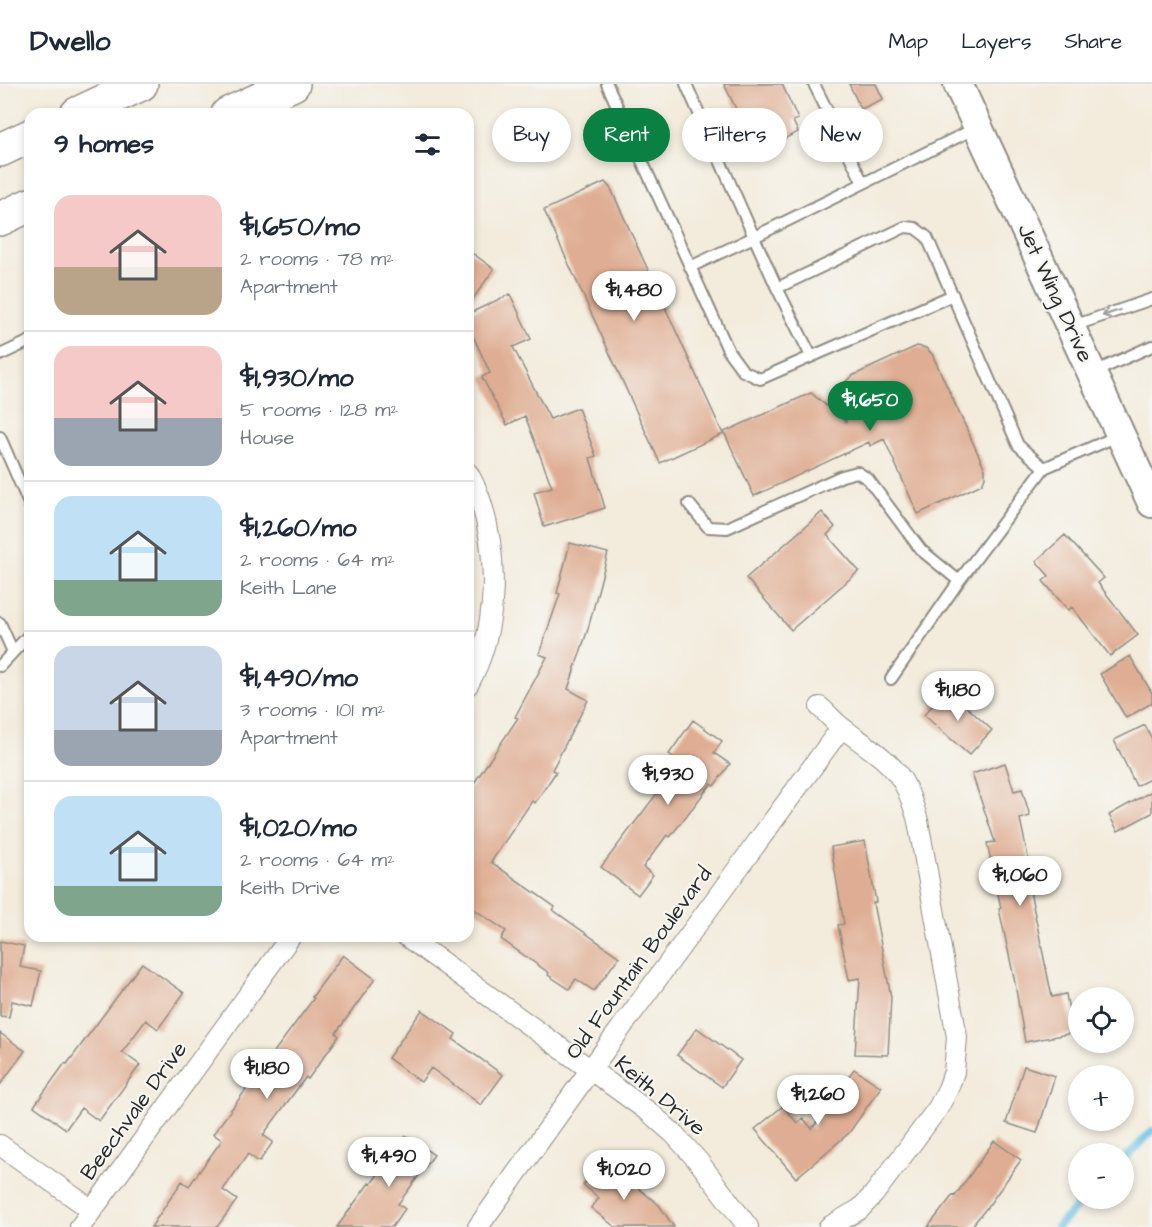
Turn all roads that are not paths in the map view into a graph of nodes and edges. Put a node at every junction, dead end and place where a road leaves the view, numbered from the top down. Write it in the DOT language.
graph roads {
  1 [pos="141,84"];
  2 [pos="293,84"];
  3 [pos="607,84"];
  4 [pos="686,84"];
  5 [pos="814,84"];
  6 [pos="958,84"];
  7 [pos="89,108"];
  8 [pos="241,108"];
  9 [pos="978,127"];
  10 [pos="24,139"];
  11 [pos="0,150"];
  12 [pos="863,183"];
  13 [pos="24,208"];
  14 [pos="0,219"];
  15 [pos="754,237"];
  16 [pos="690,267"];
  17 [pos="777,288"];
  18 [pos="953,295"];
  19 [pos="1152,299"];
  20 [pos="1071,326"];
  21 [pos="24,344"];
  22 [pos="1152,346"];
  23 [pos="0,355"];
  24 [pos="811,356"];
  25 [pos="1092,373"];
  26 [pos="1120,435"];
  27 [pos="0,437"];
  28 [pos="1044,468"];
  29 [pos="474,485"];
  30 [pos="24,492"];
  31 [pos="1152,503"];
  32 [pos="689,504"];
  33 [pos="959,580"];
  34 [pos="0,622"];
  35 [pos="24,640"];
  36 [pos="13,652"];
  37 [pos="0,666"];
  38 [pos="474,672"];
  39 [pos="891,679"];
  40 [pos="820,707"];
  41 [pos="841,728"];
  42 [pos="287,942"];
  43 [pos="414,942"];
  44 [pos="591,1069"];
  45 [pos="0,1145"];
  46 [pos="92,1210"];
  47 [pos="80,1227"];
  48 [pos="478,1227"];
  49 [pos="748,1227"];
  50 [pos="829,1227"];
  1 -- 7 [label="highway"];
  2 -- 8 [label="highway"];
  3 -- 16 [label="lane"];
  4 -- 15 [label="lane"];
  5 -- 12 [label="lane"];
  6 -- 9 [label="main road, Jet Wing Drive"];
  9 -- 12 [label="lane"];
  9 -- 20 [label="main road, Jet Wing Drive"];
  10 -- 11 [label="highway"];
  12 -- 15 [label="lane"];
  13 -- 14 [label="highway"];
  15 -- 16 [label="lane"];
  15 -- 17 [label="lane"];
  16 -- 24 [label="lane"];
  17 -- 18 [label="lane"];
  17 -- 24 [label="lane"];
  18 -- 24 [label="lane"];
  18 -- 28 [label="lane"];
  19 -- 20 [label="lane, one-way"];
  20 -- 25 [label="main road, Jet Wing Drive"];
  21 -- 23 [label="lane"];
  22 -- 25 [label="lane"];
  25 -- 26 [label="main road, Jet Wing Drive"];
  26 -- 28 [label="lane"];
  26 -- 31 [label="main road, Jet Wing Drive"];
  27 -- 30 [label="lane"];
  28 -- 33 [label="lane"];
  29 -- 38 [label="street"];
  32 -- 33 [label="lane"];
  33 -- 39 [label="lane"];
  34 -- 36 [label="lane"];
  35 -- 36 [label="lane"];
  36 -- 37 [label="lane"];
  40 -- 41 [label="street"];
  41 -- 44 [label="street, Old Fountain Boulevard"];
  41 -- 50 [label="street"];
  42 -- 46 [label="street, Beechvale Drive"];
  43 -- 44 [label="street, Keith Drive"];
  44 -- 48 [label="street, Old Fountain Boulevard"];
  44 -- 49 [label="street, Keith Drive"];
  45 -- 46 [label="street"];
  46 -- 47 [label="street, Beechvale Drive"];
}
